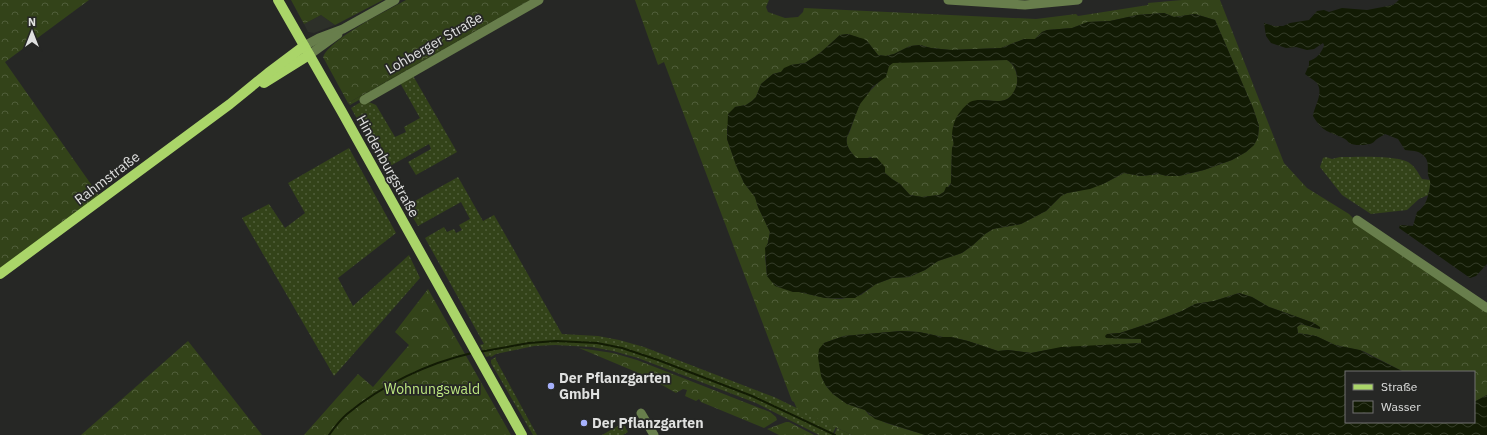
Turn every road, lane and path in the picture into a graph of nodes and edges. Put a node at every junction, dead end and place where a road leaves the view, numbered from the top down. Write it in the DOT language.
graph roads {
  1 [pos="278,0"];
  2 [pos="395,0"];
  3 [pos="539,0"];
  4 [pos="948,0"];
  5 [pos="1078,0"];
  6 [pos="306,51"];
  7 [pos="364,100"];
  8 [pos="1356,220"];
  9 [pos="0,274"];
  10 [pos="1487,308"];
  11 [pos="641,413"];
  12 [pos="522,435"];
  13 [pos="654,435"];
  1 -- 6 [label="main road, Hindenburgstraße"];
  2 -- 6 [label="street"];
  3 -- 7 [label="street, Lohberger Straße"];
  4 -- 5 [label="street"];
  6 -- 9 [label="main road, Rahmstraße"];
  6 -- 12 [label="main road, Hindenburgstraße"];
  8 -- 10 [label="street"];
  11 -- 13 [label="street"];
}
